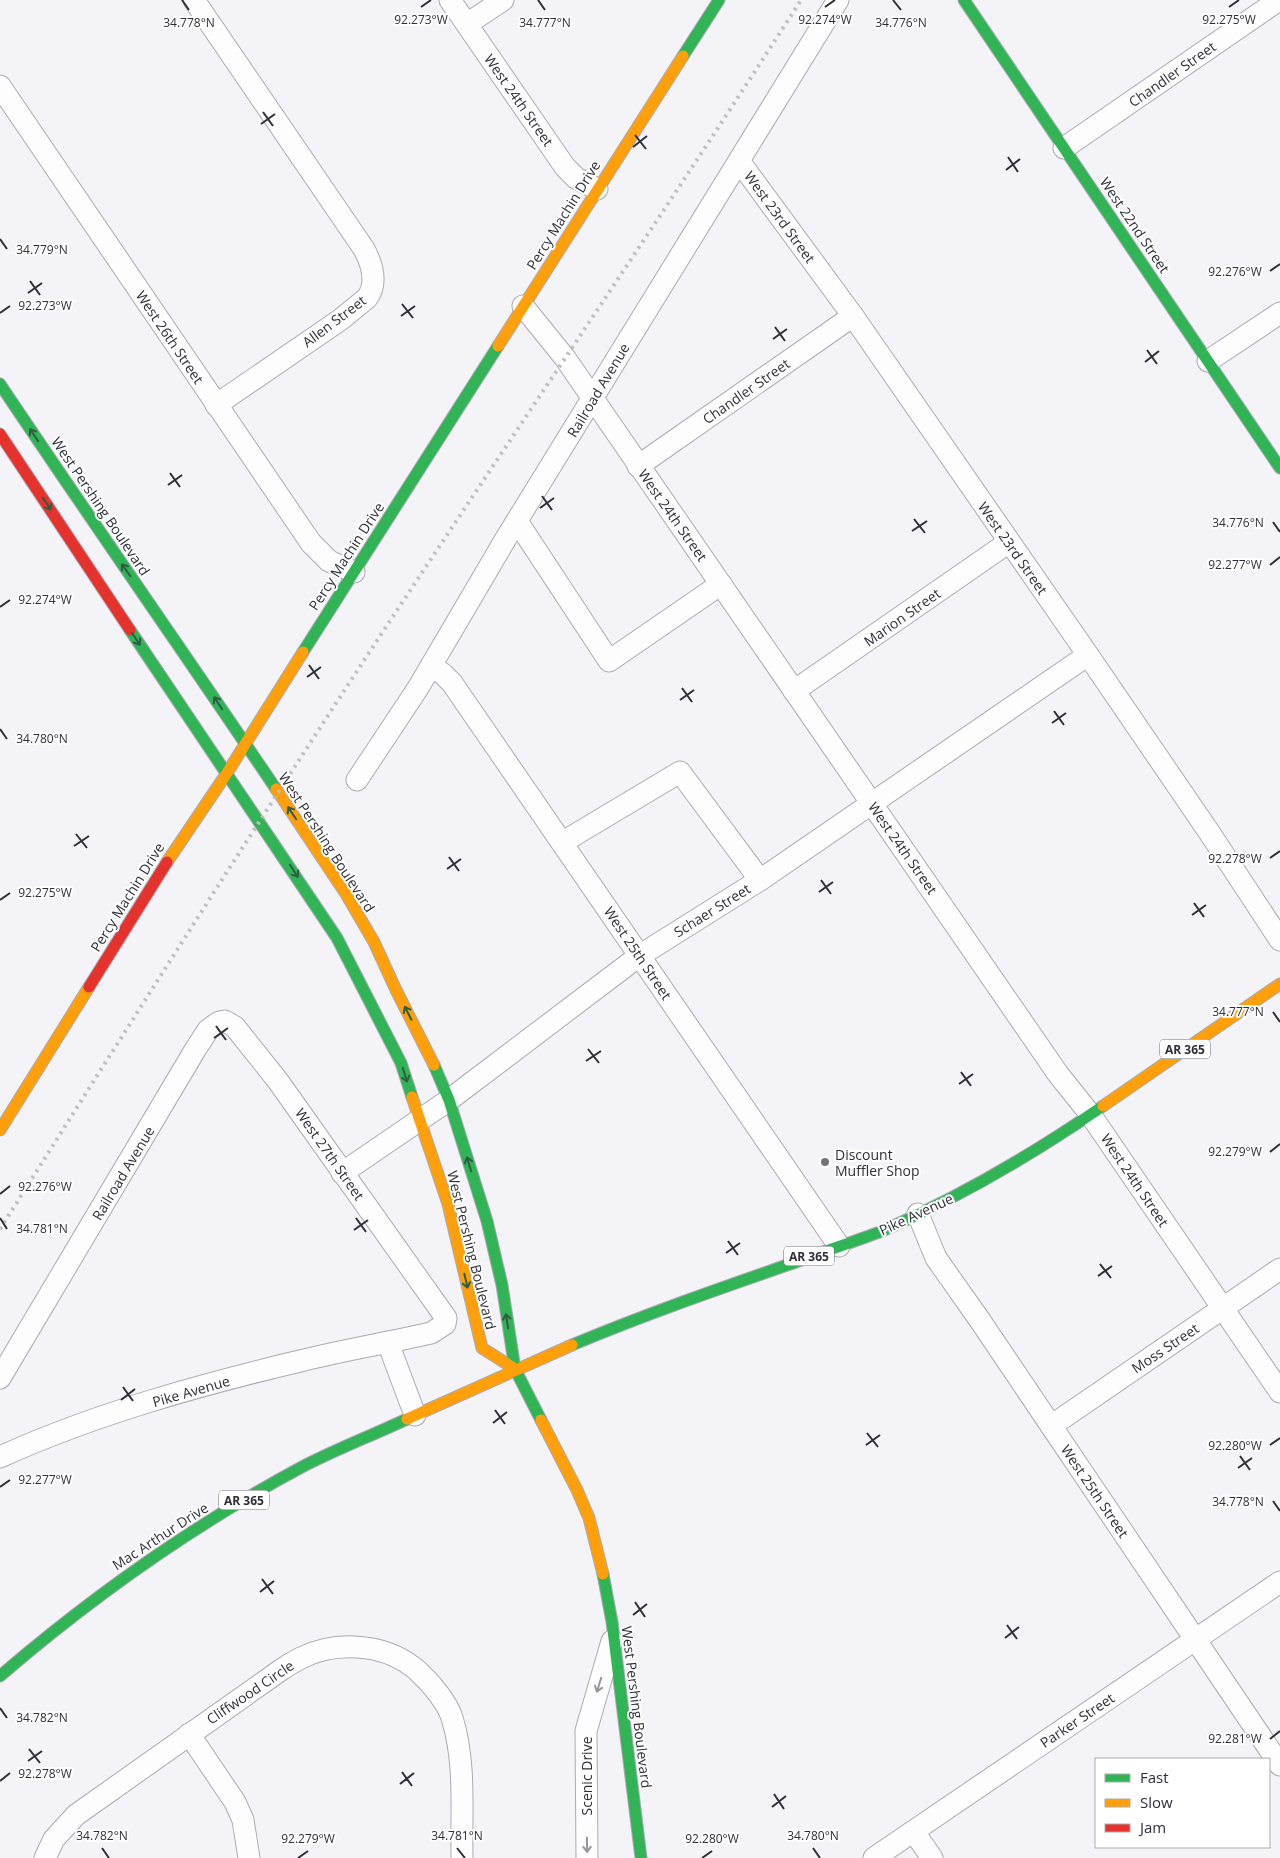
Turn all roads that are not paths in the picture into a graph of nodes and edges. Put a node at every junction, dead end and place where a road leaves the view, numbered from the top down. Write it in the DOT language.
graph roads {
  1 [pos="194,0"];
  2 [pos="450,0"];
  3 [pos="503,0"];
  4 [pos="719,0"];
  5 [pos="838,0"];
  6 [pos="964,0"];
  7 [pos="1277,3"];
  8 [pos="467,24"];
  9 [pos="0,86"];
  10 [pos="1064,148"];
  11 [pos="739,161"];
  12 [pos="597,189"];
  13 [pos="523,306"];
  14 [pos="1280,313"];
  15 [pos="853,316"];
  16 [pos="1208,361"];
  17 [pos="0,384"];
  18 [pos="592,398"];
  19 [pos="216,405"];
  20 [pos="0,434"];
  21 [pos="638,466"];
  22 [pos="1280,468"];
  23 [pos="517,521"];
  24 [pos="1009,542"];
  25 [pos="354,572"];
  26 [pos="720,584"];
  27 [pos="1088,656"];
  28 [pos="430,666"];
  29 [pos="794,691"];
  30 [pos="245,744"];
  31 [pos="226,773"];
  32 [pos="357,780"];
  33 [pos="871,802"];
  34 [pos="563,842"];
  35 [pos="760,880"];
  36 [pos="1280,940"];
  37 [pos="640,956"];
  38 [pos="1280,984"];
  39 [pos="219,1022"];
  40 [pos="449,1100"];
  41 [pos="1090,1114"];
  42 [pos="420,1119"];
  43 [pos="0,1130"];
  44 [pos="342,1173"];
  45 [pos="918,1214"];
  46 [pos="839,1246"];
  47 [pos="1280,1270"];
  48 [pos="1223,1309"];
  49 [pos="446,1324"];
  50 [pos="388,1342"];
  51 [pos="515,1369"];
  52 [pos="0,1378"];
  53 [pos="1280,1392"];
  54 [pos="415,1415"];
  55 [pos="1051,1426"];
  56 [pos="0,1457"];
  57 [pos="1280,1582"];
  58 [pos="613,1638"];
  59 [pos="1196,1640"];
  60 [pos="0,1676"];
  61 [pos="189,1734"];
  62 [pos="1280,1765"];
  63 [pos="914,1832"];
  64 [pos="45,1858"];
  65 [pos="249,1858"];
  66 [pos="462,1858"];
  67 [pos="587,1858"];
  68 [pos="641,1858"];
  69 [pos="874,1858"];
  70 [pos="932,1858"];
  1 -- 19 [label="street, Allen Street"];
  2 -- 8 [label="street, West 24th Street"];
  3 -- 8 [label="street"];
  4 -- 12 [label="main road, Percy Machin Drive"];
  5 -- 11 [label="street, Railroad Avenue"];
  6 -- 10 [label="main road, West 22nd Street"];
  7 -- 10 [label="street, Chandler Street"];
  8 -- 12 [label="street, West 24th Street"];
  9 -- 19 [label="street, West 26th Street"];
  10 -- 16 [label="main road, West 22nd Street"];
  11 -- 15 [label="street, West 23rd Street"];
  11 -- 18 [label="street, Railroad Avenue"];
  12 -- 13 [label="main road, Percy Machin Drive"];
  13 -- 18 [label="street, West 24th Street"];
  13 -- 25 [label="main road, Percy Machin Drive"];
  14 -- 16 [label="street"];
  15 -- 21 [label="street, Chandler Street"];
  15 -- 24 [label="street, West 23rd Street"];
  16 -- 22 [label="main road, West 22nd Street"];
  30 -- 17 [label="main road, West Pershing Boulevard, one-way"];
  18 -- 21 [label="street, West 24th Street"];
  18 -- 23 [label="street, Railroad Avenue"];
  19 -- 25 [label="street, West 26th Street"];
  20 -- 31 [label="main road, West Pershing Boulevard, one-way"];
  21 -- 26 [label="street, West 24th Street"];
  23 -- 26 [label="street"];
  23 -- 28 [label="street, Railroad Avenue"];
  24 -- 27 [label="street, West 23rd Street"];
  24 -- 29 [label="street, Marion Street"];
  25 -- 30 [label="main road, Percy Machin Drive"];
  26 -- 29 [label="street, West 24th Street"];
  27 -- 33 [label="street, Schaer Street"];
  27 -- 36 [label="street, West 23rd Street"];
  28 -- 32 [label="street, Railroad Avenue"];
  28 -- 34 [label="street, West 25th Street"];
  29 -- 33 [label="street, West 24th Street"];
  30 -- 31 [label="main road, Percy Machin Drive"];
  40 -- 30 [label="main road, West Pershing Boulevard, one-way"];
  31 -- 42 [label="main road, West Pershing Boulevard, one-way"];
  31 -- 43 [label="main road, Percy Machin Drive"];
  33 -- 35 [label="street, Schaer Street"];
  33 -- 41 [label="street, West 24th Street"];
  34 -- 35 [label="street"];
  34 -- 37 [label="street, West 25th Street"];
  35 -- 37 [label="street, Schaer Street"];
  37 -- 40 [label="street, Schaer Street"];
  37 -- 46 [label="street, West 25th Street"];
  38 -- 41 [label="main road, Pike Avenue / AR 365"];
  39 -- 44 [label="street, West 27th Street"];
  39 -- 52 [label="street, Railroad Avenue"];
  40 -- 42 [label="street, Schaer Street"];
  51 -- 40 [label="main road, West Pershing Boulevard, one-way"];
  41 -- 45 [label="main road, Pike Avenue / AR 365"];
  41 -- 48 [label="street, West 24th Street"];
  42 -- 44 [label="street, Schaer Street"];
  42 -- 51 [label="main road, West Pershing Boulevard, one-way"];
  44 -- 49 [label="street, West 27th Street"];
  45 -- 46 [label="main road, Pike Avenue / AR 365"];
  45 -- 55 [label="street, West 25th Street"];
  46 -- 51 [label="main road, Pike Avenue / AR 365"];
  47 -- 48 [label="street, Moss Street"];
  48 -- 53 [label="street, West 24th Street"];
  48 -- 55 [label="street, Moss Street"];
  49 -- 50 [label="street, Pike Avenue"];
  50 -- 54 [label="street"];
  50 -- 56 [label="street, Pike Avenue"];
  51 -- 54 [label="main road, Mac Arthur Drive / AR 365"];
  51 -- 58 [label="main road, West Pershing Boulevard"];
  54 -- 60 [label="main road, Mac Arthur Drive / AR 365"];
  55 -- 59 [label="street, West 25th Street"];
  57 -- 59 [label="street, Parker Street"];
  58 -- 67 [label="street, Scenic Drive, one-way"];
  58 -- 68 [label="main road, West Pershing Boulevard"];
  59 -- 62 [label="street, West 25th Street"];
  59 -- 63 [label="street, Parker Street"];
  61 -- 64 [label="street, Cliffwood Circle"];
  61 -- 65 [label="street"];
  61 -- 66 [label="street, Cliffwood Circle"];
  63 -- 69 [label="street, Parker Street"];
  63 -- 70 [label="street"];
}
